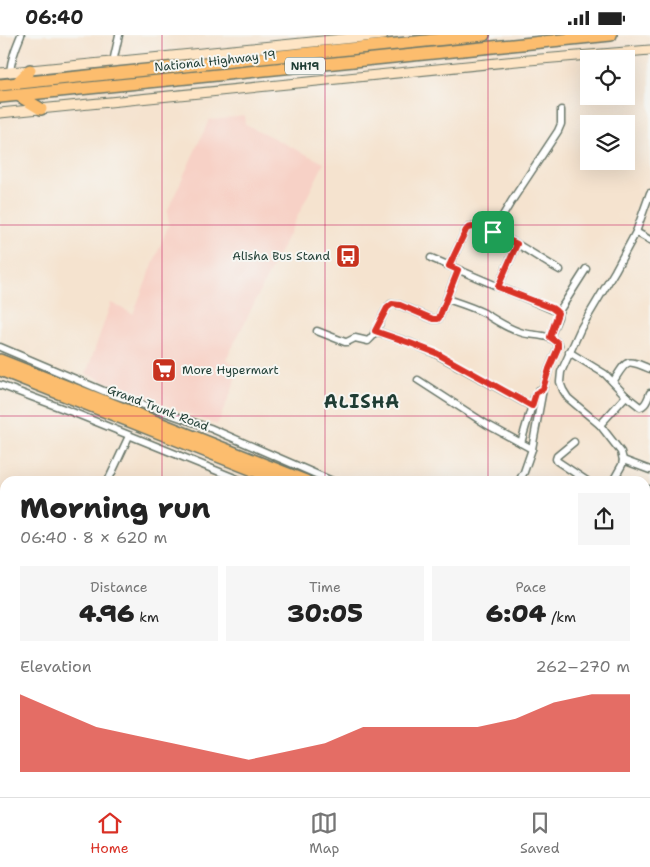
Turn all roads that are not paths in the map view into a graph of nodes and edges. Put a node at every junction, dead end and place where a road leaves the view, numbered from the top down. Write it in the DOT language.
graph roads {
  1 [pos="21,35"];
  2 [pos="119,35"];
  3 [pos="383,35"];
  4 [pos="484,35"];
  5 [pos="611,35"];
  6 [pos="650,50"];
  7 [pos="113,62"];
  8 [pos="30,70"];
  9 [pos="10,72"];
  10 [pos="0,73"];
  11 [pos="17,83"];
  12 [pos="0,85"];
  13 [pos="18,95"];
  14 [pos="0,97"];
  15 [pos="41,109"];
  16 [pos="561,110"];
  17 [pos="0,113"];
  18 [pos="650,193"];
  19 [pos="493,232"];
  20 [pos="636,232"];
  21 [pos="650,240"];
  22 [pos="517,244"];
  23 [pos="430,258"];
  24 [pos="449,266"];
  25 [pos="586,269"];
  26 [pos="458,270"];
  27 [pos="560,270"];
  28 [pos="498,287"];
  29 [pos="447,299"];
  30 [pos="558,313"];
  31 [pos="317,331"];
  32 [pos="375,331"];
  33 [pos="550,337"];
  34 [pos="0,347"];
  35 [pos="569,352"];
  36 [pos="0,360"];
  37 [pos="650,369"];
  38 [pos="0,370"];
  39 [pos="418,380"];
  40 [pos="612,381"];
  41 [pos="0,385"];
  42 [pos="543,389"];
  43 [pos="650,393"];
  44 [pos="626,396"];
  45 [pos="532,406"];
  46 [pos="600,425"];
  47 [pos="129,436"];
  48 [pos="574,442"];
  49 [pos="521,443"];
  50 [pos="532,449"];
  51 [pos="623,460"];
  52 [pos="650,470"];
  53 [pos="110,476"];
  54 [pos="229,476"];
  55 [pos="268,476"];
  56 [pos="293,476"];
  57 [pos="320,476"];
  58 [pos="522,476"];
  59 [pos="580,476"];
  60 [pos="616,476"];
  1 -- 9 [label="street"];
  2 -- 7 [label="street"];
  3 -- 7 [label="main road"];
  4 -- 11 [label="highway, NH19"];
  5 -- 13 [label="highway, National Highway 19 / NH19"];
  6 -- 15 [label="main road"];
  7 -- 8 [label="main road"];
  8 -- 9 [label="main road"];
  8 -- 11 [label="highway"];
  9 -- 10 [label="main road"];
  11 -- 12 [label="highway, NH19"];
  13 -- 14 [label="highway, National Highway 19 / NH19"];
  13 -- 15 [label="highway"];
  15 -- 17 [label="main road"];
  16 -- 19 [label="street"];
  18 -- 20 [label="street"];
  19 -- 22 [label="street"];
  19 -- 24 [label="street"];
  20 -- 21 [label="street"];
  20 -- 35 [label="street"];
  22 -- 27 [label="street"];
  22 -- 28 [label="street"];
  23 -- 24 [label="street"];
  24 -- 26 [label="street"];
  25 -- 30 [label="street"];
  26 -- 28 [label="street"];
  26 -- 29 [label="street"];
  28 -- 30 [label="street"];
  29 -- 32 [label="street"];
  29 -- 33 [label="street"];
  30 -- 33 [label="street"];
  31 -- 32 [label="street"];
  32 -- 45 [label="street"];
  33 -- 42 [label="street"];
  34 -- 57 [label="street"];
  35 -- 40 [label="street"];
  35 -- 46 [label="street"];
  36 -- 56 [label="highway, Grand Trunk Road"];
  37 -- 40 [label="street"];
  38 -- 55 [label="highway, Grand Trunk Road"];
  39 -- 49 [label="street"];
  40 -- 44 [label="street"];
  41 -- 47 [label="street"];
  42 -- 45 [label="street"];
  42 -- 50 [label="street"];
  43 -- 44 [label="street"];
  44 -- 46 [label="street"];
  45 -- 49 [label="street"];
  46 -- 51 [label="street"];
  47 -- 53 [label="street"];
  47 -- 54 [label="street"];
  48 -- 59 [label="street"];
  49 -- 50 [label="street"];
  50 -- 58 [label="street"];
  51 -- 52 [label="street"];
  51 -- 60 [label="street"];
}
